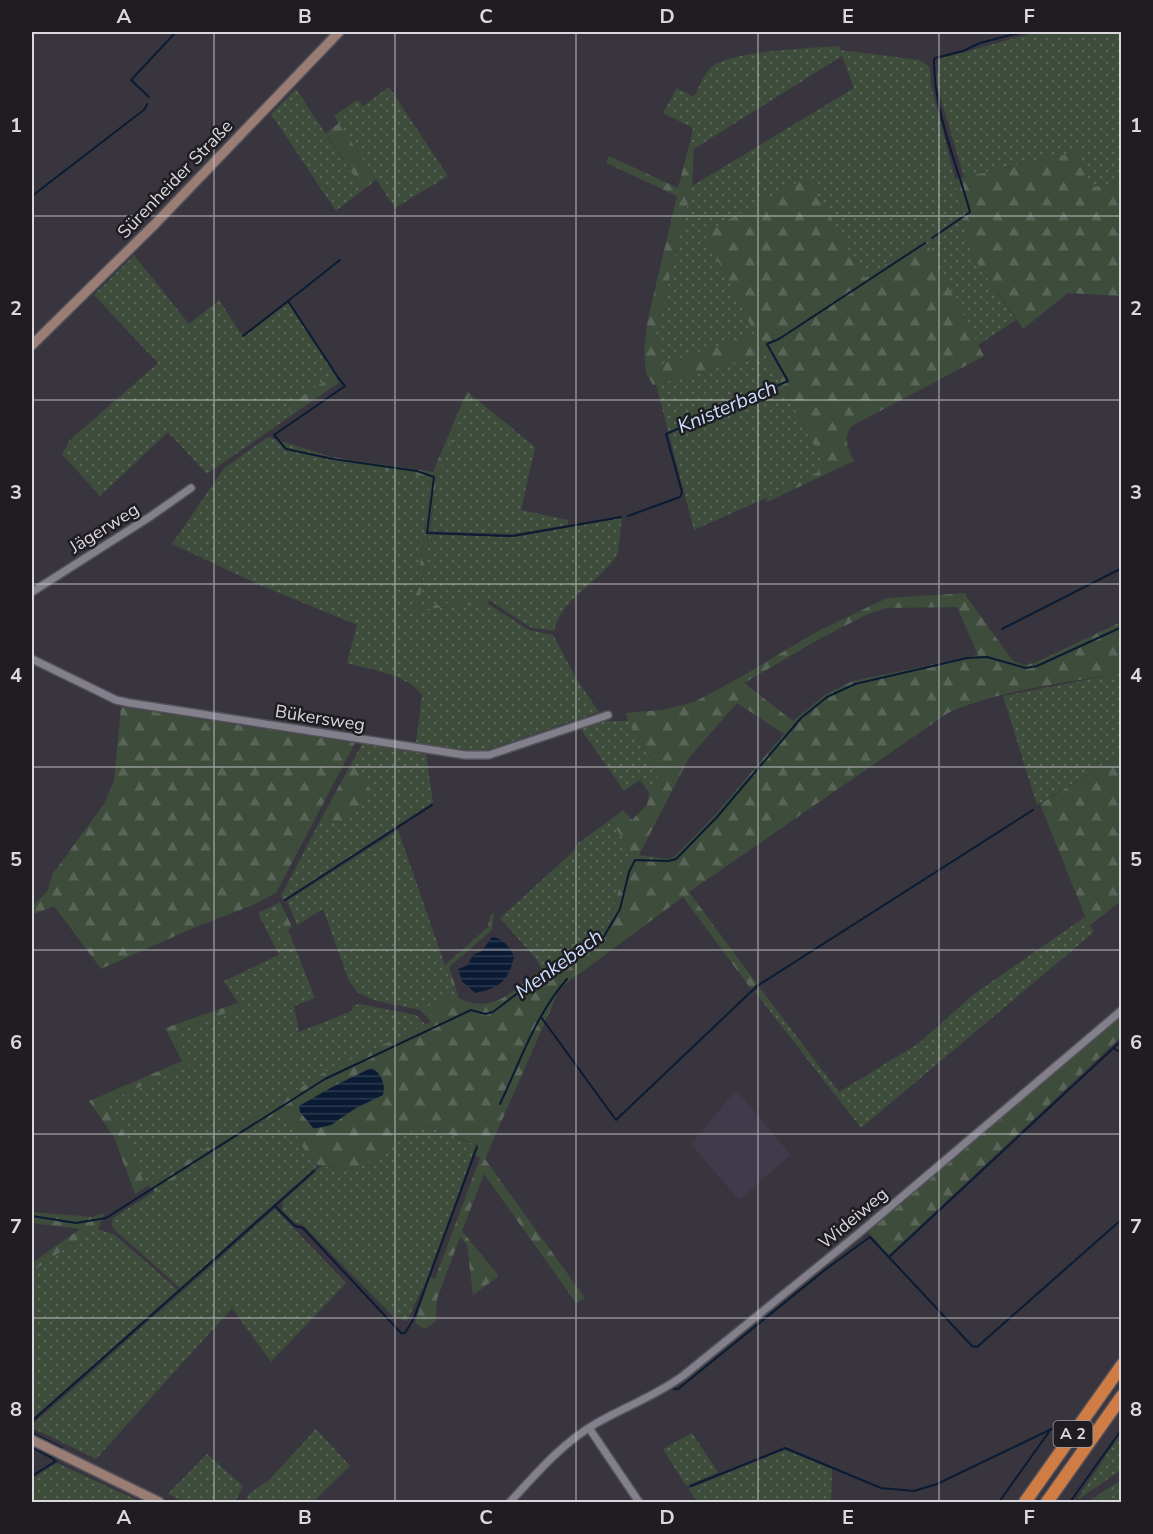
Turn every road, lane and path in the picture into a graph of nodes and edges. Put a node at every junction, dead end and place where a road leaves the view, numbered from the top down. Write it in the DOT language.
graph roads {
  1 [pos="339,32"];
  2 [pos="32,345"];
  3 [pos="191,488"];
  4 [pos="32,592"];
  5 [pos="32,659"];
  6 [pos="608,715"];
  7 [pos="1122,1010"];
  8 [pos="1122,1365"];
  9 [pos="1122,1396"];
  10 [pos="589,1428"];
  11 [pos="32,1440"];
  12 [pos="159,1503"];
  13 [pos="510,1503"];
  14 [pos="639,1503"];
  15 [pos="1025,1503"];
  16 [pos="1047,1503"];
  1 -- 2 [label="main road, Sürenheider Straße"];
  3 -- 4 [label="street, Jägerweg"];
  5 -- 6 [label="street, Bükersweg"];
  7 -- 10 [label="street, Wideiweg"];
  8 -- 15 [label="highway, A 2"];
  9 -- 16 [label="highway, A 2"];
  10 -- 13 [label="street, Wideiweg"];
  10 -- 14 [label="street"];
  11 -- 12 [label="main road"];
}
